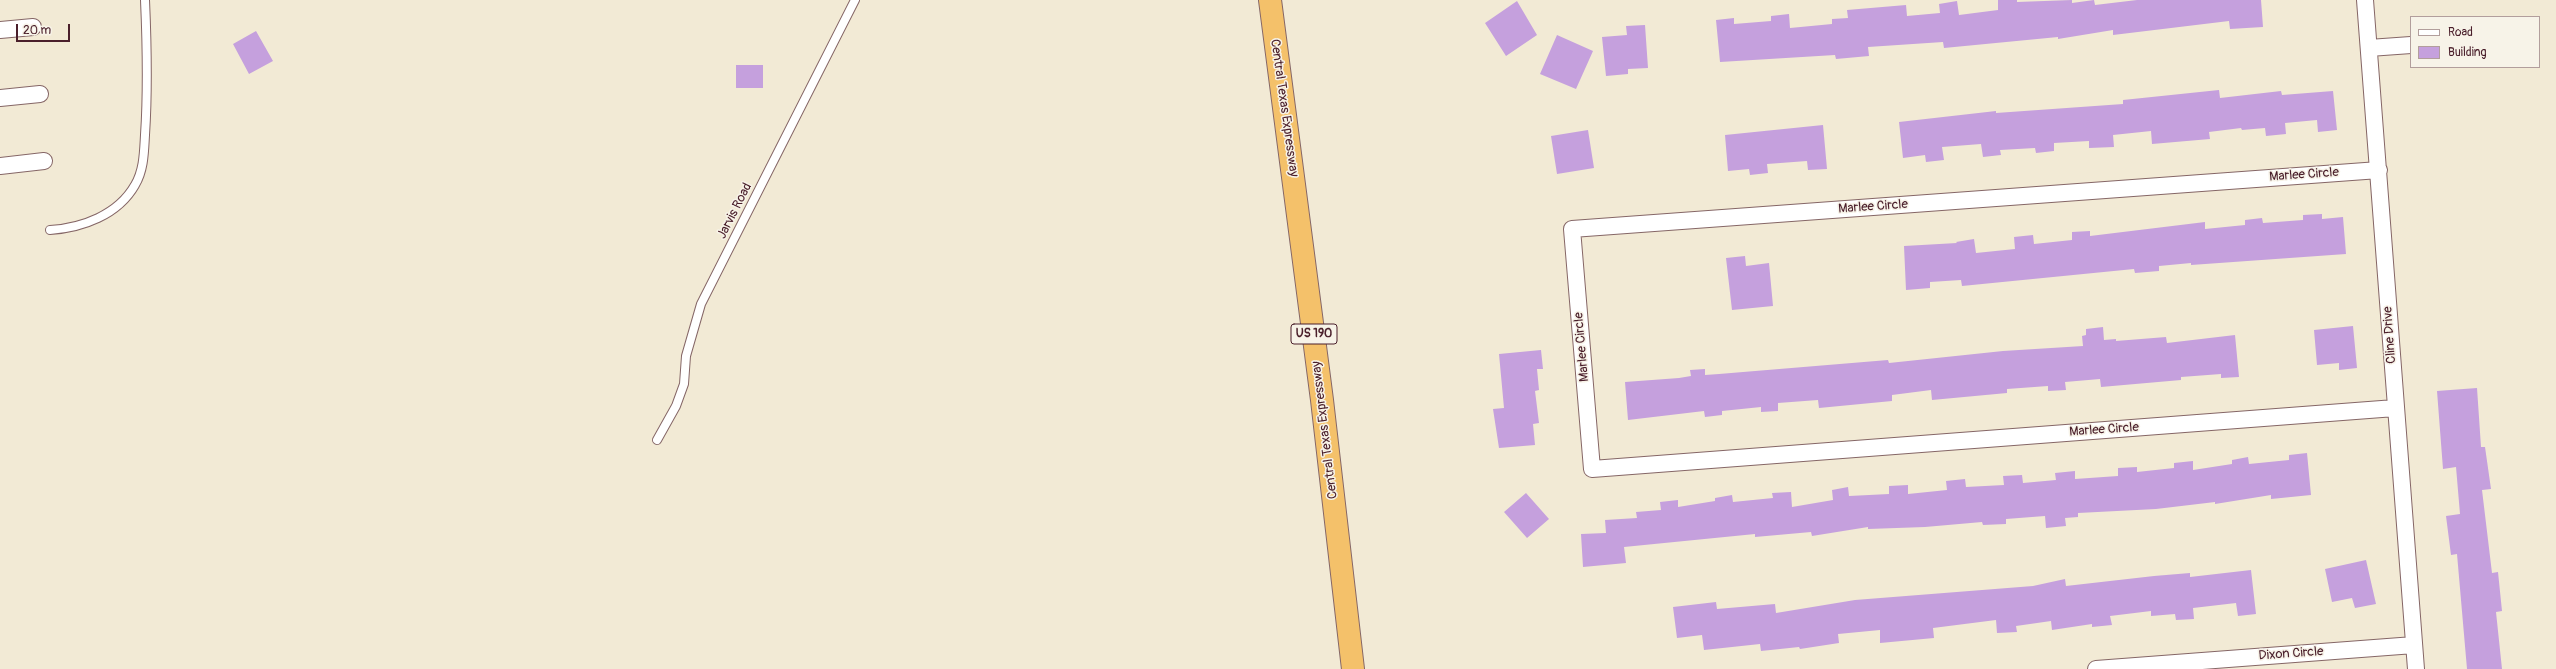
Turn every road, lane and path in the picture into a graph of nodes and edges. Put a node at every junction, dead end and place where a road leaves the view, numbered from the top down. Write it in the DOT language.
graph roads {
  1 [pos="145,0"];
  2 [pos="855,0"];
  3 [pos="1270,0"];
  4 [pos="2365,0"];
  5 [pos="33,27"];
  6 [pos="0,30"];
  7 [pos="2410,46"];
  8 [pos="2369,48"];
  9 [pos="40,94"];
  10 [pos="0,98"];
  11 [pos="44,161"];
  12 [pos="0,166"];
  13 [pos="2379,170"];
  14 [pos="50,230"];
  15 [pos="2395,408"];
  16 [pos="657,440"];
  17 [pos="2414,645"];
  18 [pos="1353,669"];
  19 [pos="2096,669"];
  20 [pos="2416,669"];
  1 -- 14 [label="lane"];
  2 -- 16 [label="lane, Jarvis Road"];
  3 -- 18 [label="highway, Central Texas Expressway / US 190"];
  4 -- 8 [label="street, Cline Drive"];
  5 -- 6 [label="street"];
  7 -- 8 [label="street"];
  8 -- 13 [label="street, Cline Drive"];
  9 -- 10 [label="street"];
  11 -- 12 [label="street"];
  13 -- 15 [label="street, Cline Drive"];
  13 -- 15 [label="street, Marlee Circle"];
  15 -- 17 [label="street, Cline Drive"];
  17 -- 19 [label="street, Dixon Circle"];
  17 -- 20 [label="street, Cline Drive"];
}
